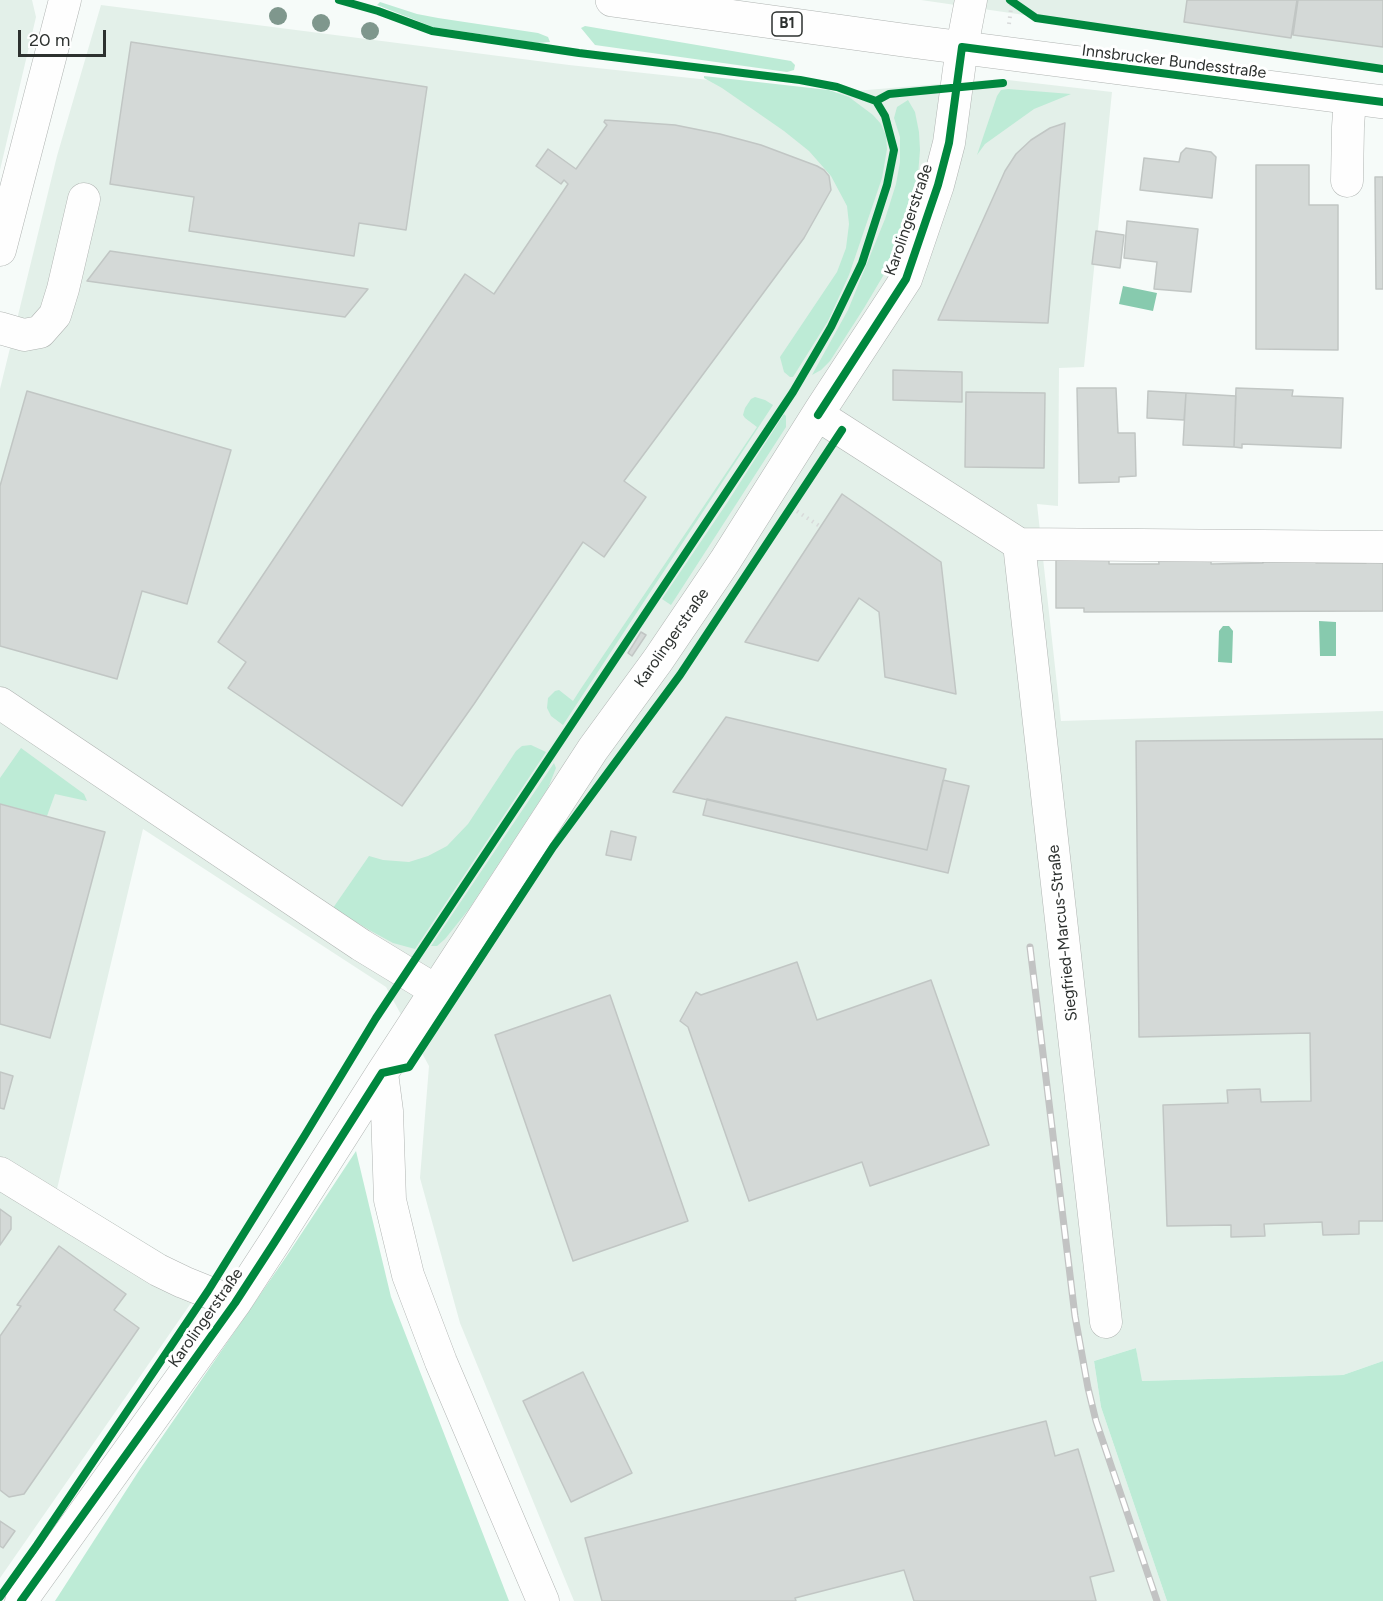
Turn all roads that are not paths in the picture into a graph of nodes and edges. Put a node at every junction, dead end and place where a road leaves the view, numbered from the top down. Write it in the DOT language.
graph roads {
  1 [pos="65,0"];
  2 [pos="612,0"];
  3 [pos="971,0"];
  4 [pos="655,3"];
  5 [pos="962,47"];
  6 [pos="1350,98"];
  7 [pos="1383,102"];
  8 [pos="1347,181"];
  9 [pos="84,199"];
  10 [pos="0,250"];
  11 [pos="0,328"];
  12 [pos="818,415"];
  13 [pos="1019,544"];
  14 [pos="1383,548"];
  15 [pos="0,703"];
  16 [pos="435,990"];
  17 [pos="382,1072"];
  18 [pos="0,1173"];
  19 [pos="234,1303"];
  20 [pos="1106,1322"];
  21 [pos="21,1601"];
  22 [pos="543,1601"];
  1 -- 10 [label="street"];
  2 -- 4 [label="main road, Innsbrucker Bundesstraße / B1"];
  3 -- 5 [label="street, Karolingerstraße"];
  4 -- 5 [label="main road, Innsbrucker Bundesstraße / B1"];
  5 -- 6 [label="main road, Innsbrucker Bundesstraße / B1"];
  5 -- 12 [label="street, Karolingerstraße"];
  6 -- 7 [label="main road, Innsbrucker Bundesstraße / B1"];
  6 -- 8 [label="street"];
  9 -- 11 [label="street"];
  12 -- 13 [label="street"];
  12 -- 16 [label="street, Karolingerstraße"];
  13 -- 14 [label="street"];
  13 -- 20 [label="street, Siegfried-Marcus-Straße"];
  15 -- 16 [label="street"];
  16 -- 17 [label="street, Karolingerstraße"];
  17 -- 19 [label="street, Karolingerstraße"];
  17 -- 22 [label="street"];
  18 -- 19 [label="street"];
  19 -- 21 [label="street, Karolingerstraße"];
}
